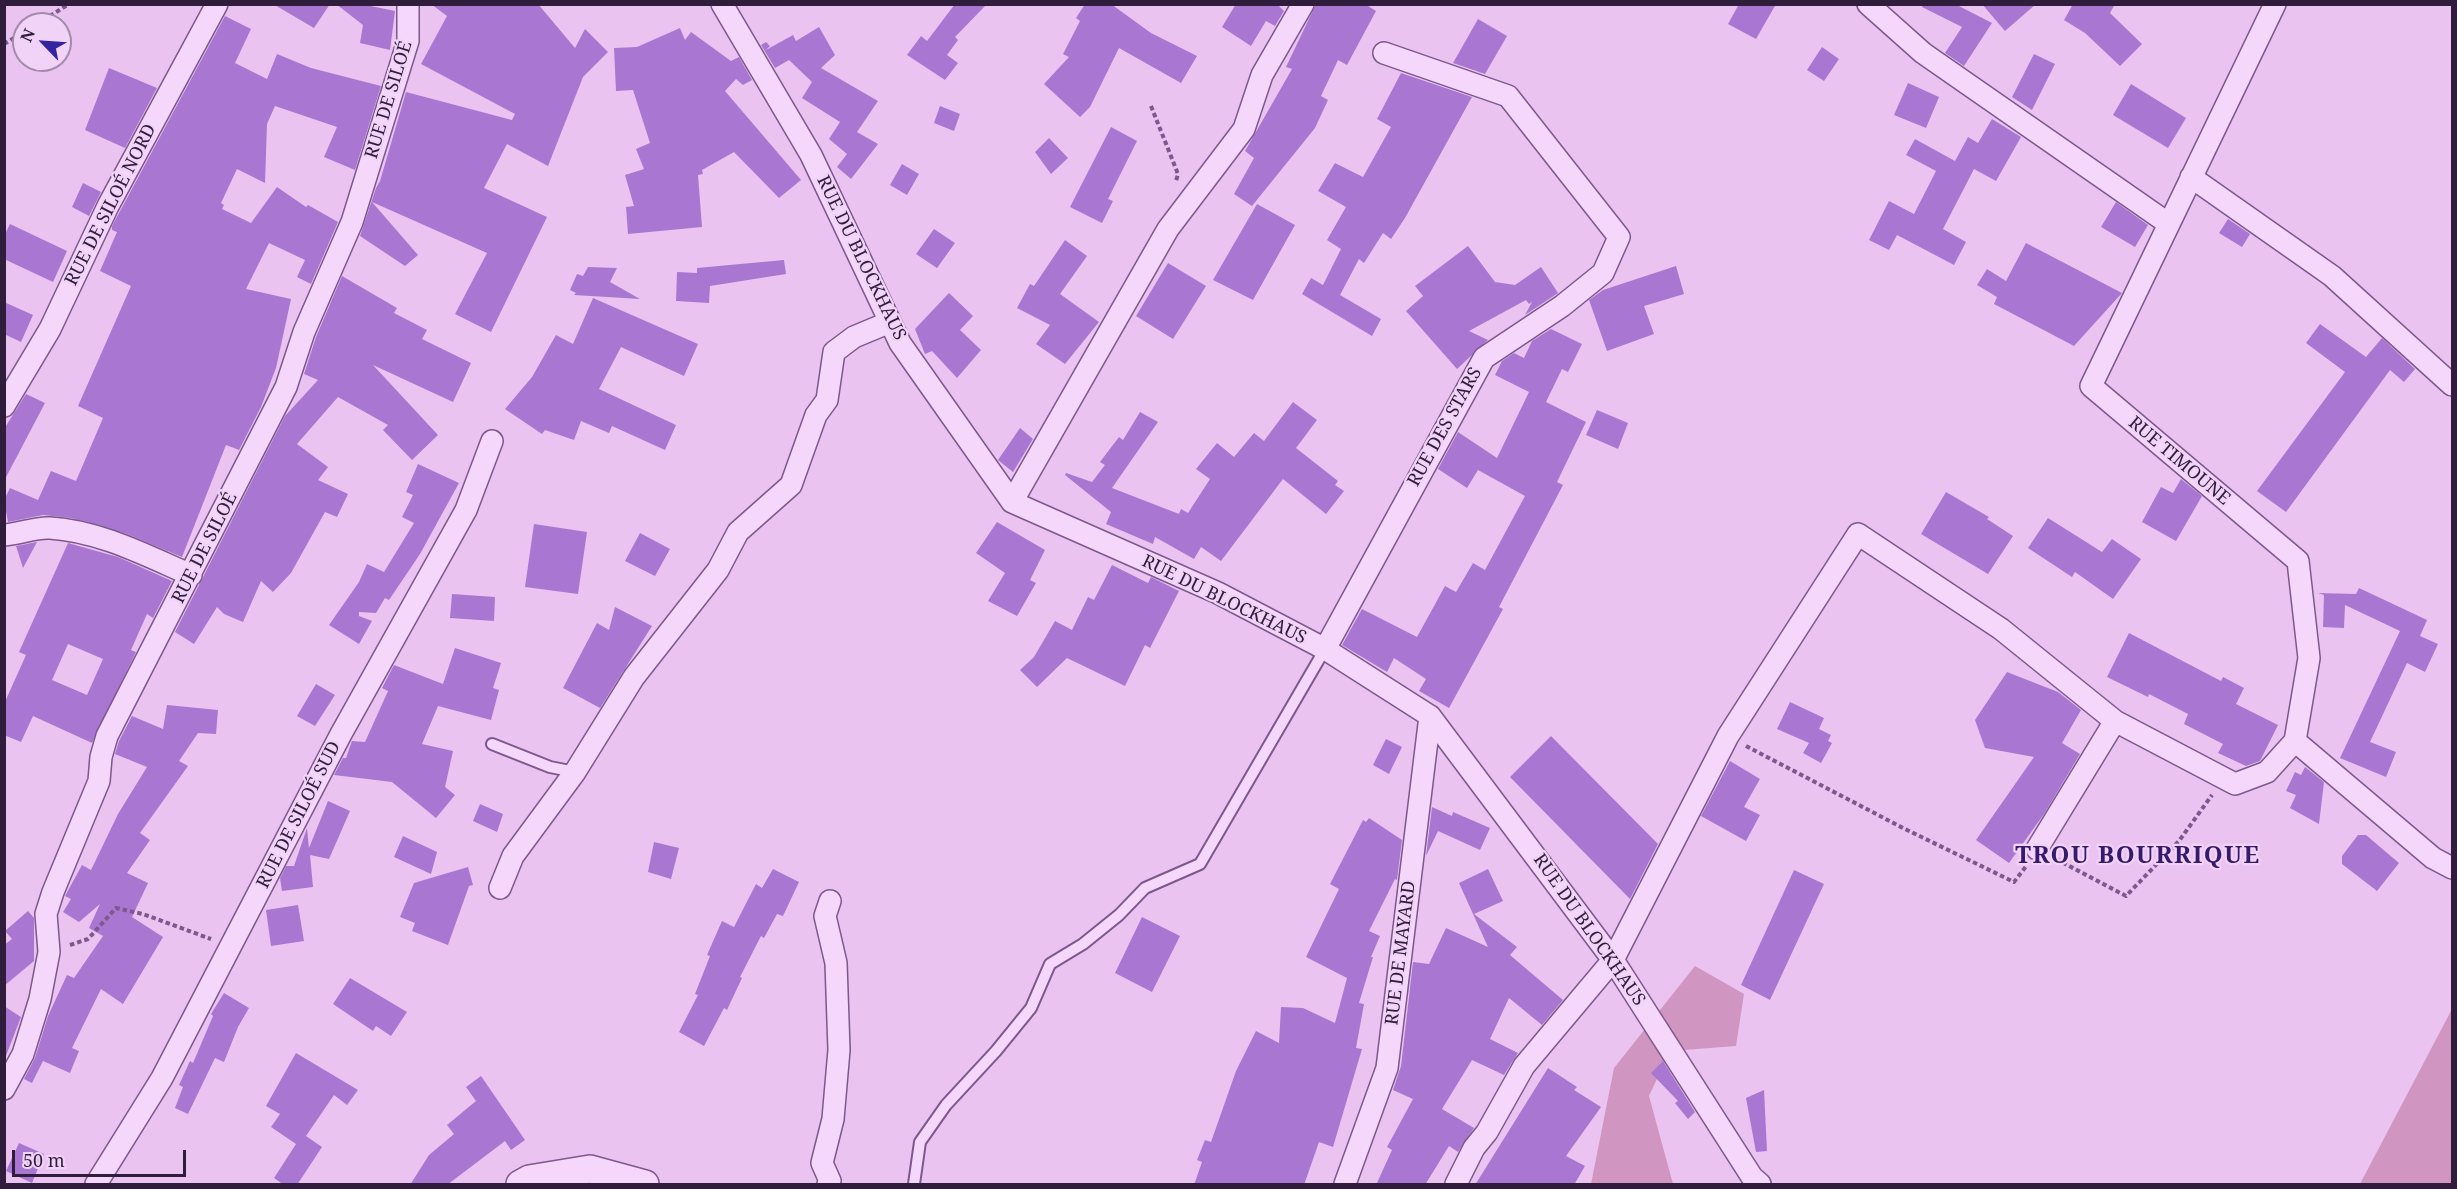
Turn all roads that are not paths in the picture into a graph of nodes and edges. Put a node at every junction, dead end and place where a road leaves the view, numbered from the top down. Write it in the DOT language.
graph roads {
  1 [pos="217,4"];
  2 [pos="408,4"];
  3 [pos="722,4"];
  4 [pos="1303,4"];
  5 [pos="1868,4"];
  6 [pos="2275,4"];
  7 [pos="1384,53"];
  8 [pos="2191,177"];
  9 [pos="2169,224"];
  10 [pos="890,322"];
  11 [pos="2452,385"];
  12 [pos="4,405"];
  13 [pos="492,441"];
  14 [pos="1012,502"];
  15 [pos="4,535"];
  16 [pos="191,575"];
  17 [pos="1325,649"];
  18 [pos="1430,716"];
  19 [pos="2115,721"];
  20 [pos="2295,741"];
  21 [pos="492,744"];
  22 [pos="575,772"];
  23 [pos="2037,849"];
  24 [pos="2452,868"];
  25 [pos="500,888"];
  26 [pos="830,902"];
  27 [pos="1613,960"];
  28 [pos="4,1089"];
  29 [pos="526,1183"];
  30 [pos="96,1185"];
  31 [pos="645,1185"];
  32 [pos="828,1185"];
  33 [pos="914,1185"];
  34 [pos="1346,1185"];
  35 [pos="1456,1185"];
  36 [pos="1760,1185"];
  1 -- 12 [label="street, RUE DE SILOÉ NORD"];
  2 -- 16 [label="street, RUE DE SILOÉ"];
  3 -- 10 [label="street, RUE DU BLOCKHAUS"];
  4 -- 14 [label="street"];
  5 -- 9 [label="street"];
  6 -- 8 [label="street, RUE TIMOUNE"];
  7 -- 17 [label="street, RUE DES STARS"];
  8 -- 9 [label="street, RUE TIMOUNE"];
  8 -- 11 [label="street"];
  9 -- 20 [label="street, RUE TIMOUNE"];
  10 -- 14 [label="street, RUE DU BLOCKHAUS"];
  10 -- 22 [label="street"];
  13 -- 30 [label="street, RUE DE SILOÉ SUD"];
  14 -- 17 [label="street, RUE DU BLOCKHAUS"];
  15 -- 16 [label="street"];
  16 -- 28 [label="street, RUE DE SILOÉ"];
  17 -- 18 [label="street, RUE DU BLOCKHAUS"];
  17 -- 33 [label="lane"];
  18 -- 27 [label="street, RUE DU BLOCKHAUS"];
  18 -- 34 [label="street, RUE DE MAYARD"];
  19 -- 20 [label="street"];
  19 -- 23 [label="street"];
  19 -- 27 [label="street"];
  20 -- 24 [label="street"];
  21 -- 22 [label="lane"];
  22 -- 25 [label="street"];
  26 -- 32 [label="street"];
  27 -- 35 [label="street"];
  27 -- 36 [label="street, RUE DU BLOCKHAUS"];
  29 -- 31 [label="street"];
}
